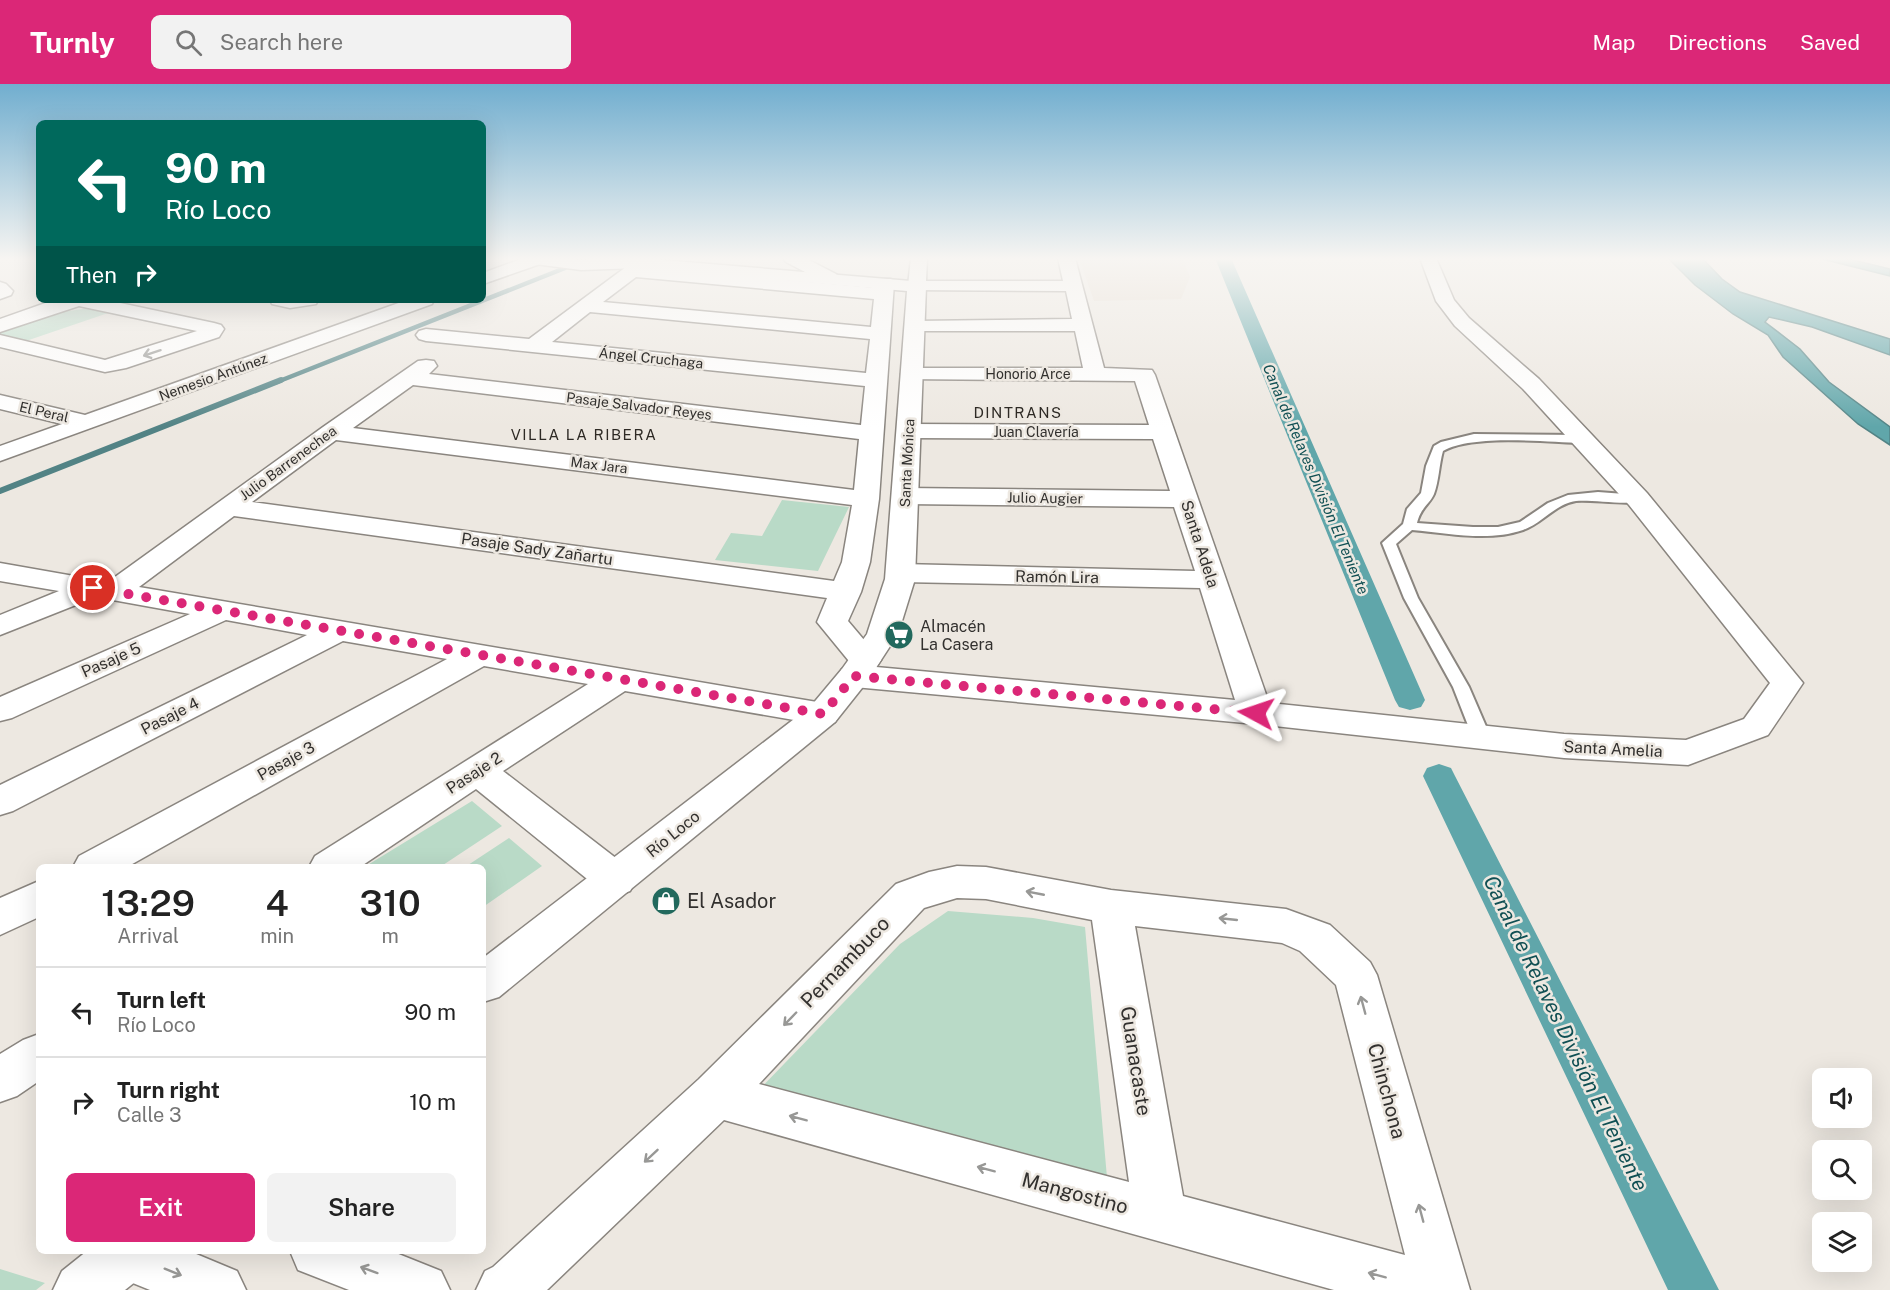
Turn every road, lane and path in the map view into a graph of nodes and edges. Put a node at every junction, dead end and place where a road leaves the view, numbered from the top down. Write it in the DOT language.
graph roads {
  1 [pos="33,314"];
  2 [pos="146,314"];
  3 [pos="386,314"];
  4 [pos="576,314"];
  5 [pos="674,314"];
  6 [pos="882,314"];
  7 [pos="916,314"];
  8 [pos="1081,314"];
  9 [pos="1456,314"];
  10 [pos="1083,325"];
  11 [pos="0,326"];
  12 [pos="915,327"];
  13 [pos="881,334"];
  14 [pos="426,336"];
  15 [pos="468,340"];
  16 [pos="0,341"];
  17 [pos="533,346"];
  18 [pos="912,374"];
  19 [pos="1095,374"];
  20 [pos="1144,375"];
  21 [pos="407,378"];
  22 [pos="876,381"];
  23 [pos="0,402"];
  24 [pos="88,423"];
  25 [pos="909,431"];
  26 [pos="331,432"];
  27 [pos="1163,432"];
  28 [pos="872,433"];
  29 [pos="1581,439"];
  30 [pos="0,454"];
  31 [pos="905,496"];
  32 [pos="866,499"];
  33 [pos="1185,499"];
  34 [pos="1638,499"];
  35 [pos="228,507"];
  36 [pos="1409,526"];
  37 [pos="0,572"];
  38 [pos="901,573"];
  39 [pos="1212,580"];
  40 [pos="103,590"];
  41 [pos="846,592"];
  42 [pos="222,610"];
  43 [pos="0,626"];
  44 [pos="339,631"];
  45 [pos="479,655"];
  46 [pos="860,668"];
  47 [pos="619,679"];
  48 [pos="0,710"];
  49 [pos="1256,713"];
  50 [pos="823,714"];
  51 [pos="1482,738"];
  52 [pos="478,771"];
  53 [pos="0,801"];
  54 [pos="98,864"];
  55 [pos="334,864"];
  56 [pos="616,880"];
  57 [pos="36,899"];
  58 [pos="1111,907"];
  59 [pos="0,918"];
  60 [pos="1286,926"];
  61 [pos="486,981"];
  62 [pos="716,1095"];
  63 [pos="1160,1216"];
  64 [pos="126,1254"];
  65 [pos="134,1254"];
  66 [pos="325,1254"];
  67 [pos="81,1290"];
  68 [pos="218,1290"];
  69 [pos="422,1290"];
  70 [pos="504,1290"];
  71 [pos="1433,1290"];
  72 [pos="1442,1290"];
  11 -- 1 [label="street, one-way"];
  2 -- 16 [label="street, one-way"];
  3 -- 24 [label="street, Nemesio Antúnez"];
  4 -- 17 [label="street"];
  5 -- 13 [label="street"];
  6 -- 13 [label="street"];
  7 -- 12 [label="street, Santa Mónica"];
  8 -- 10 [label="street"];
  9 -- 29 [label="street, Santa Amelia"];
  10 -- 12 [label="street"];
  10 -- 19 [label="street"];
  12 -- 18 [label="street, Santa Mónica"];
  13 -- 22 [label="street"];
  14 -- 15 [label="street, Ángel Cruchaga"];
  15 -- 17 [label="street, Ángel Cruchaga"];
  15 -- 21 [label="street, Julio Barrenechea"];
  17 -- 22 [label="street, Ángel Cruchaga"];
  18 -- 19 [label="street, Honorio Arce"];
  18 -- 25 [label="street, Santa Mónica"];
  19 -- 20 [label="street, Honorio Arce"];
  20 -- 27 [label="street, Santa Adela"];
  21 -- 26 [label="street, Julio Barrenechea"];
  21 -- 28 [label="street, Pasaje Salvador Reyes"];
  22 -- 28 [label="street"];
  23 -- 24 [label="street, El Peral"];
  24 -- 30 [label="street, Nemesio Antúnez"];
  25 -- 27 [label="street, Juan Clavería"];
  25 -- 31 [label="street, Santa Mónica"];
  26 -- 32 [label="street, Max Jara"];
  26 -- 35 [label="street, Julio Barrenechea"];
  27 -- 33 [label="street, Santa Adela"];
  28 -- 32 [label="street"];
  29 -- 34 [label="street, Santa Amelia"];
  29 -- 36 [label="lane"];
  31 -- 33 [label="street, Julio Augier"];
  31 -- 38 [label="street, Santa Mónica"];
  32 -- 41 [label="street"];
  33 -- 39 [label="street, Santa Adela"];
  34 -- 36 [label="lane"];
  34 -- 51 [label="street, Santa Amelia"];
  35 -- 40 [label="street, Julio Barrenechea"];
  35 -- 41 [label="street, Pasaje Sady Zañartu"];
  36 -- 51 [label="lane"];
  37 -- 40 [label="street"];
  38 -- 39 [label="street, Ramón Lira"];
  38 -- 46 [label="street, Santa Mónica"];
  39 -- 49 [label="street, Santa Adela"];
  40 -- 42 [label="street"];
  40 -- 43 [label="street, Julio Barrenechea"];
  41 -- 46 [label="street"];
  42 -- 44 [label="street"];
  42 -- 48 [label="street, Pasaje 5"];
  44 -- 45 [label="street"];
  44 -- 53 [label="street, Pasaje 4"];
  45 -- 47 [label="street"];
  45 -- 54 [label="street, Pasaje 3"];
  46 -- 49 [label="street, Santa Amelia"];
  46 -- 50 [label="street, Río Loco"];
  47 -- 50 [label="street"];
  47 -- 52 [label="street, Pasaje 2"];
  49 -- 51 [label="street, Santa Amelia"];
  50 -- 56 [label="street, Río Loco"];
  52 -- 55 [label="street, Pasaje 2"];
  52 -- 56 [label="street"];
  56 -- 61 [label="street, Río Loco"];
  57 -- 59 [label="street"];
  60 -- 58 [label="street, Pernambuco, one-way"];
  58 -- 62 [label="street, Pernambuco, one-way"];
  58 -- 63 [label="street, Guanacaste"];
  72 -- 60 [label="street, Chinchona, one-way"];
  63 -- 62 [label="street, Mangostino, one-way"];
  62 -- 70 [label="street, Pernambuco, one-way"];
  71 -- 63 [label="street, Mangostino, one-way"];
  64 -- 67 [label="street"];
  65 -- 68 [label="street, one-way"];
  69 -- 66 [label="street, one-way"];
}
